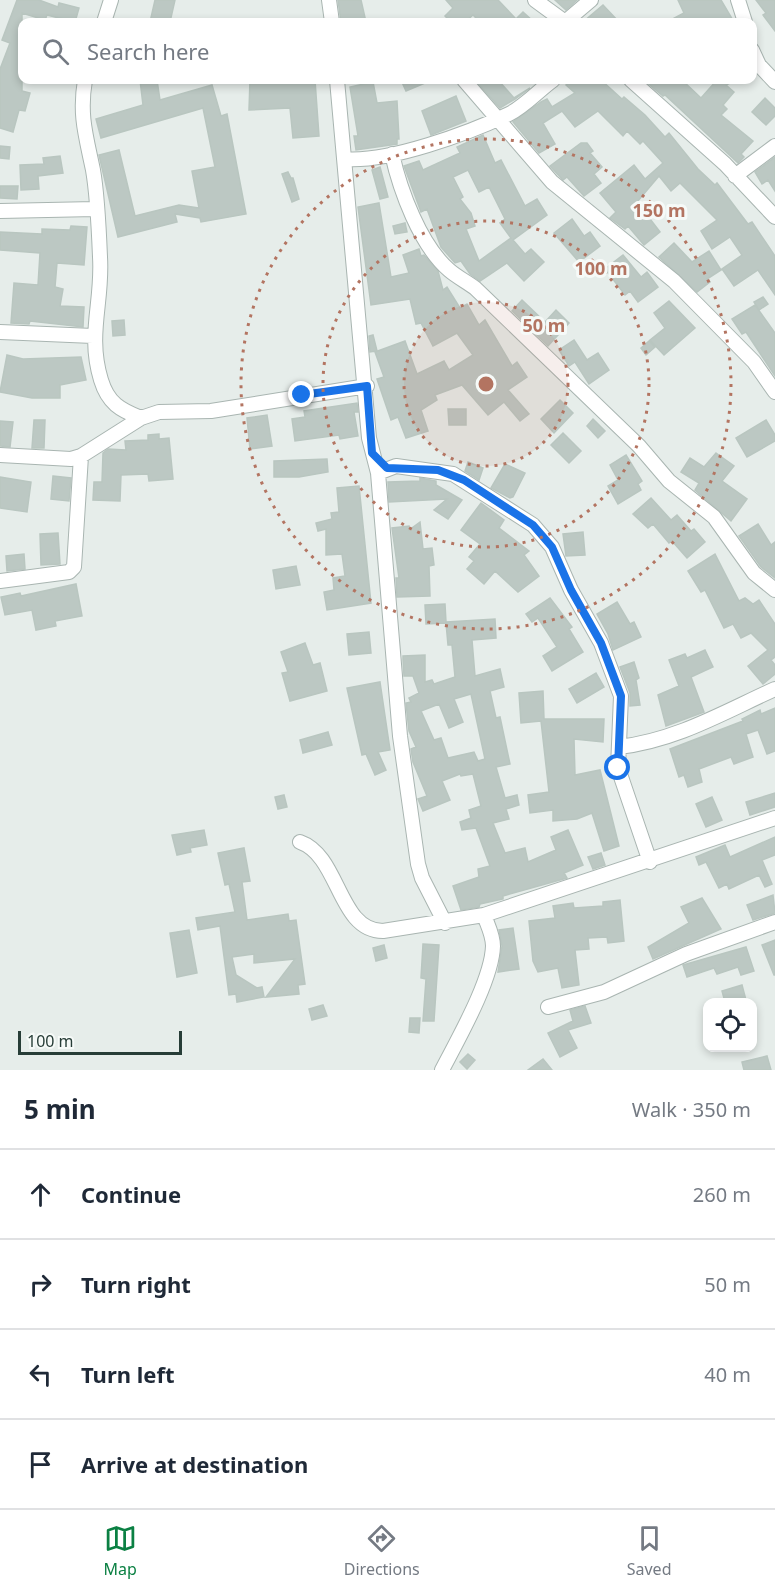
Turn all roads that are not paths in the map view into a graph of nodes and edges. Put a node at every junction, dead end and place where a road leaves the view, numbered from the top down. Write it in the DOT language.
graph roads {
  1 [pos="111,0"];
  2 [pos="329,0"];
  3 [pos="535,0"];
  4 [pos="591,0"];
  5 [pos="738,0"];
  6 [pos="105,18"];
  7 [pos="331,18"];
  8 [pos="560,18"];
  9 [pos="570,18"];
  10 [pos="742,18"];
  11 [pos="757,60"];
  12 [pos="775,82"];
  13 [pos="84,84"];
  14 [pos="337,84"];
  15 [pos="467,84"];
  16 [pos="548,84"];
  17 [pos="636,84"];
  18 [pos="496,118"];
  19 [pos="775,146"];
  20 [pos="392,154"];
  21 [pos="344,159"];
  22 [pos="735,176"];
  23 [pos="95,209"];
  24 [pos="0,211"];
  25 [pos="775,217"];
  26 [pos="0,332"];
  27 [pos="93,336"];
  28 [pos="367,386"];
  29 [pos="775,392"];
  30 [pos="141,418"];
  31 [pos="0,455"];
  32 [pos="81,456"];
  33 [pos="382,470"];
  34 [pos="0,581"];
  35 [pos="775,590"];
  36 [pos="775,689"];
  37 [pos="619,747"];
  38 [pos="775,818"];
  39 [pos="300,842"];
  40 [pos="650,862"];
  41 [pos="484,915"];
  42 [pos="775,922"];
  43 [pos="445,923"];
  44 [pos="548,1007"];
  45 [pos="441,1070"];
  1 -- 6 [label="street"];
  2 -- 7 [label="street"];
  3 -- 8 [label="street"];
  4 -- 9 [label="street"];
  5 -- 10 [label="street"];
  11 -- 12 [label="street"];
  13 -- 23 [label="street"];
  14 -- 21 [label="street"];
  15 -- 18 [label="street"];
  16 -- 18 [label="street"];
  17 -- 22 [label="street"];
  18 -- 20 [label="street"];
  18 -- 29 [label="street"];
  19 -- 22 [label="street"];
  20 -- 21 [label="street"];
  20 -- 35 [label="street"];
  21 -- 28 [label="street"];
  22 -- 25 [label="street"];
  23 -- 24 [label="street"];
  23 -- 27 [label="street"];
  26 -- 27 [label="street"];
  27 -- 30 [label="street"];
  28 -- 30 [label="street"];
  28 -- 33 [label="street"];
  30 -- 32 [label="street"];
  31 -- 32 [label="street"];
  32 -- 34 [label="street"];
  33 -- 37 [label="street"];
  33 -- 43 [label="street"];
  36 -- 37 [label="street"];
  37 -- 40 [label="street"];
  38 -- 40 [label="street"];
  39 -- 43 [label="street"];
  40 -- 41 [label="street"];
  41 -- 43 [label="street"];
  41 -- 45 [label="street"];
  42 -- 44 [label="street"];
}
